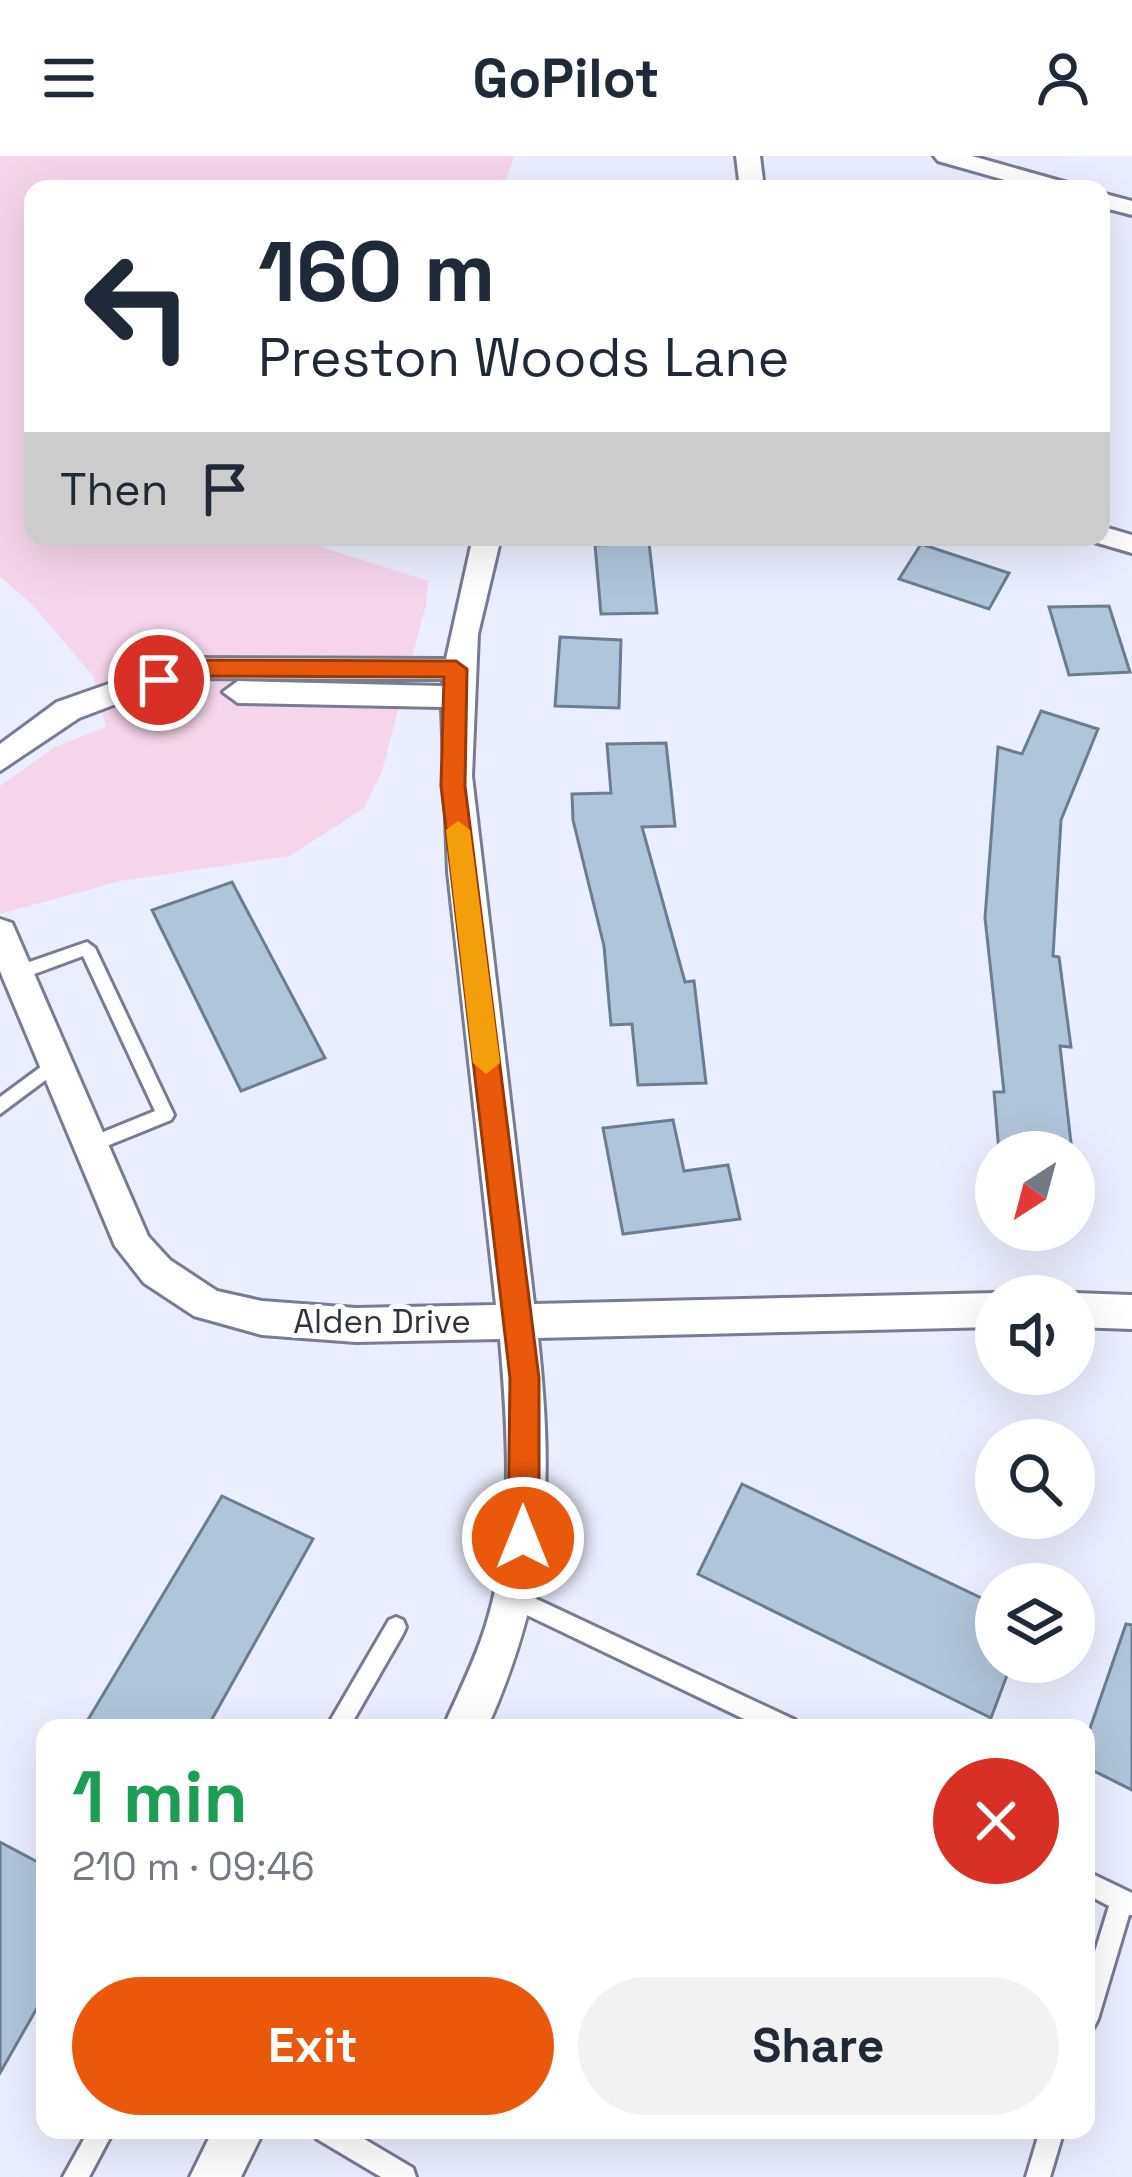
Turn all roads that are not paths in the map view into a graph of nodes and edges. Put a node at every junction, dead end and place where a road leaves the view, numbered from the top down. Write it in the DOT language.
graph roads {
  1 [pos="946,156"];
  2 [pos="1031,180"];
  3 [pos="484,546"];
  4 [pos="455,683"];
  5 [pos="0,760"];
  6 [pos="0,932"];
  7 [pos="18,973"];
  8 [pos="57,1062"];
  9 [pos="0,1107"];
  10 [pos="92,1144"];
  11 [pos="975,1310"];
  12 [pos="1095,1311"];
  13 [pos="1132,1312"];
  14 [pos="517,1319"];
  15 [pos="513,1598"];
  16 [pos="396,1627"];
  17 [pos="342,1719"];
  18 [pos="469,1719"];
  19 [pos="768,1719"];
  20 [pos="1095,1887"];
  21 [pos="1127,1903"];
  22 [pos="1095,1994"];
  23 [pos="97,2139"];
  24 [pos="235,2139"];
  25 [pos="362,2139"];
  26 [pos="1049,2139"];
  27 [pos="75,2177"];
  28 [pos="214,2177"];
  29 [pos="404,2177"];
  30 [pos="1038,2177"];
  1 -- 2 [label="street"];
  3 -- 4 [label="street"];
  4 -- 5 [label="street"];
  4 -- 14 [label="street"];
  6 -- 7 [label="street, Alden Drive"];
  7 -- 8 [label="street, Alden Drive"];
  7 -- 10 [label="lane"];
  8 -- 9 [label="lane"];
  8 -- 10 [label="street, Alden Drive"];
  10 -- 14 [label="street, Alden Drive"];
  11 -- 14 [label="street, Alden Drive"];
  12 -- 13 [label="street"];
  14 -- 15 [label="street"];
  15 -- 18 [label="street"];
  15 -- 19 [label="lane"];
  16 -- 17 [label="lane"];
  20 -- 21 [label="lane"];
  21 -- 22 [label="lane"];
  23 -- 27 [label="lane"];
  24 -- 28 [label="street"];
  25 -- 29 [label="lane"];
  26 -- 30 [label="lane"];
}
